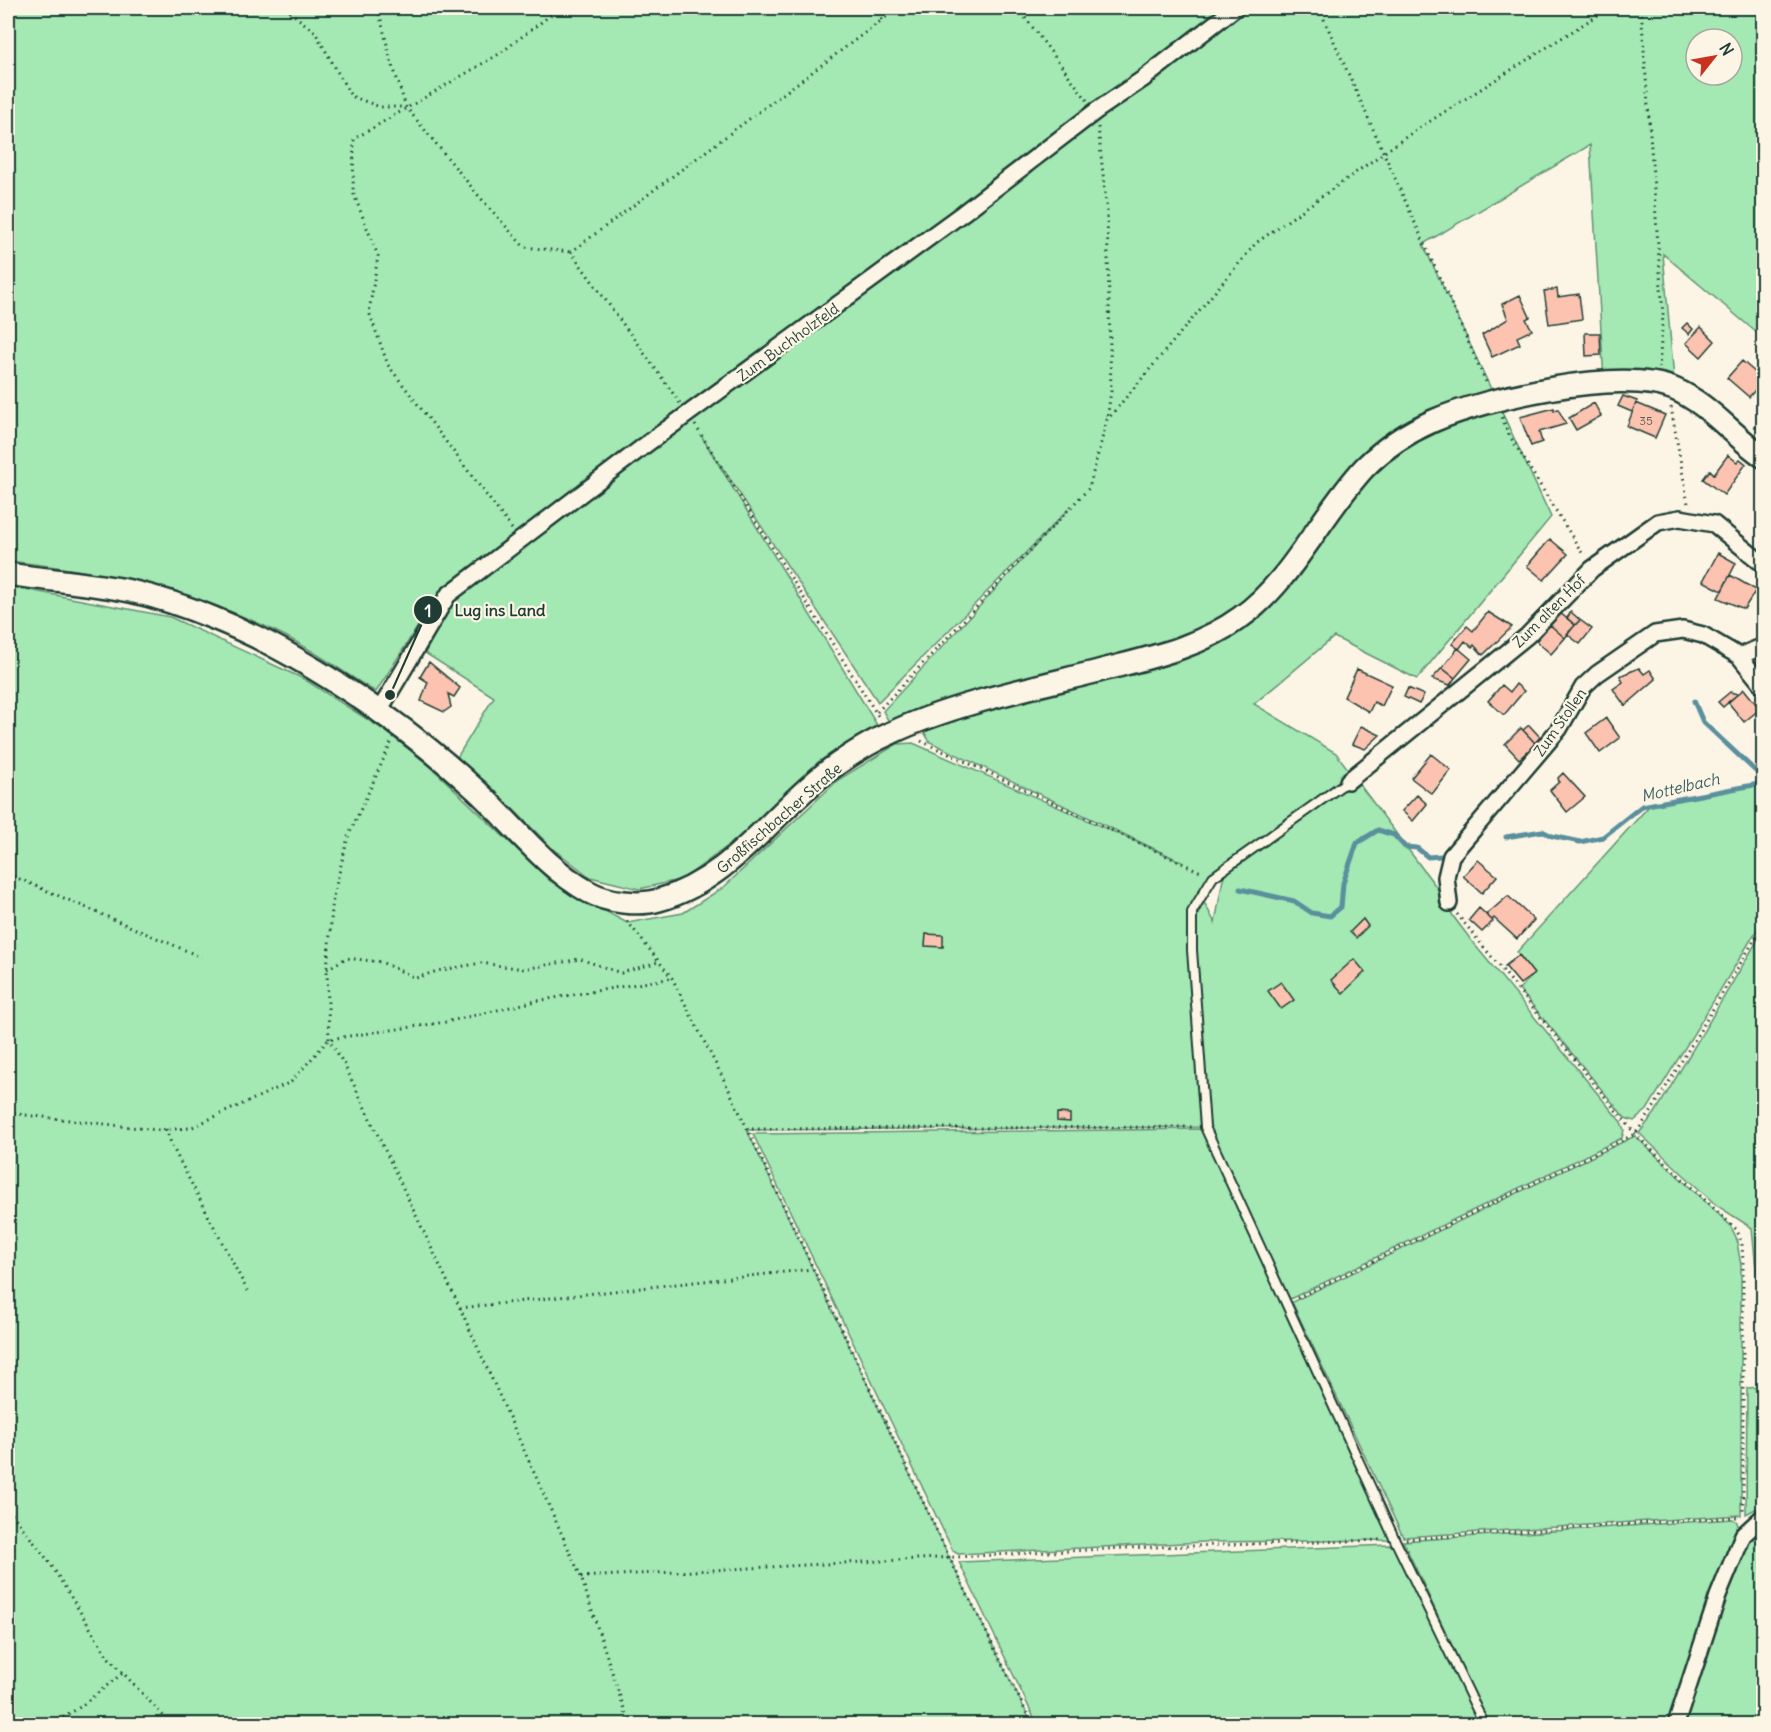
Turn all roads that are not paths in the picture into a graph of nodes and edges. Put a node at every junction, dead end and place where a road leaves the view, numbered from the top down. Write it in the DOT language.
graph roads {
  1 [pos="1235,8"];
  2 [pos="1764,457"];
  3 [pos="1764,565"];
  4 [pos="8,574"];
  5 [pos="1764,646"];
  6 [pos="1739,656"];
  7 [pos="1764,687"];
  8 [pos="379,711"];
  9 [pos="1348,780"];
  10 [pos="1449,903"];
  11 [pos="1764,1516"];
  12 [pos="1484,1725"];
  13 [pos="1676,1725"];
  1 -- 8 [label="street, Zum Buchholzfeld"];
  2 -- 8 [label="main road, Großfischbacher Straße"];
  3 -- 9 [label="street, Zum alten Hof"];
  4 -- 8 [label="main road, Großfischbacher Straße"];
  5 -- 6 [label="street"];
  6 -- 7 [label="street, Zum Stollen"];
  6 -- 10 [label="street, Zum Stollen"];
  9 -- 12 [label="lane"];
  11 -- 13 [label="street"];
}
